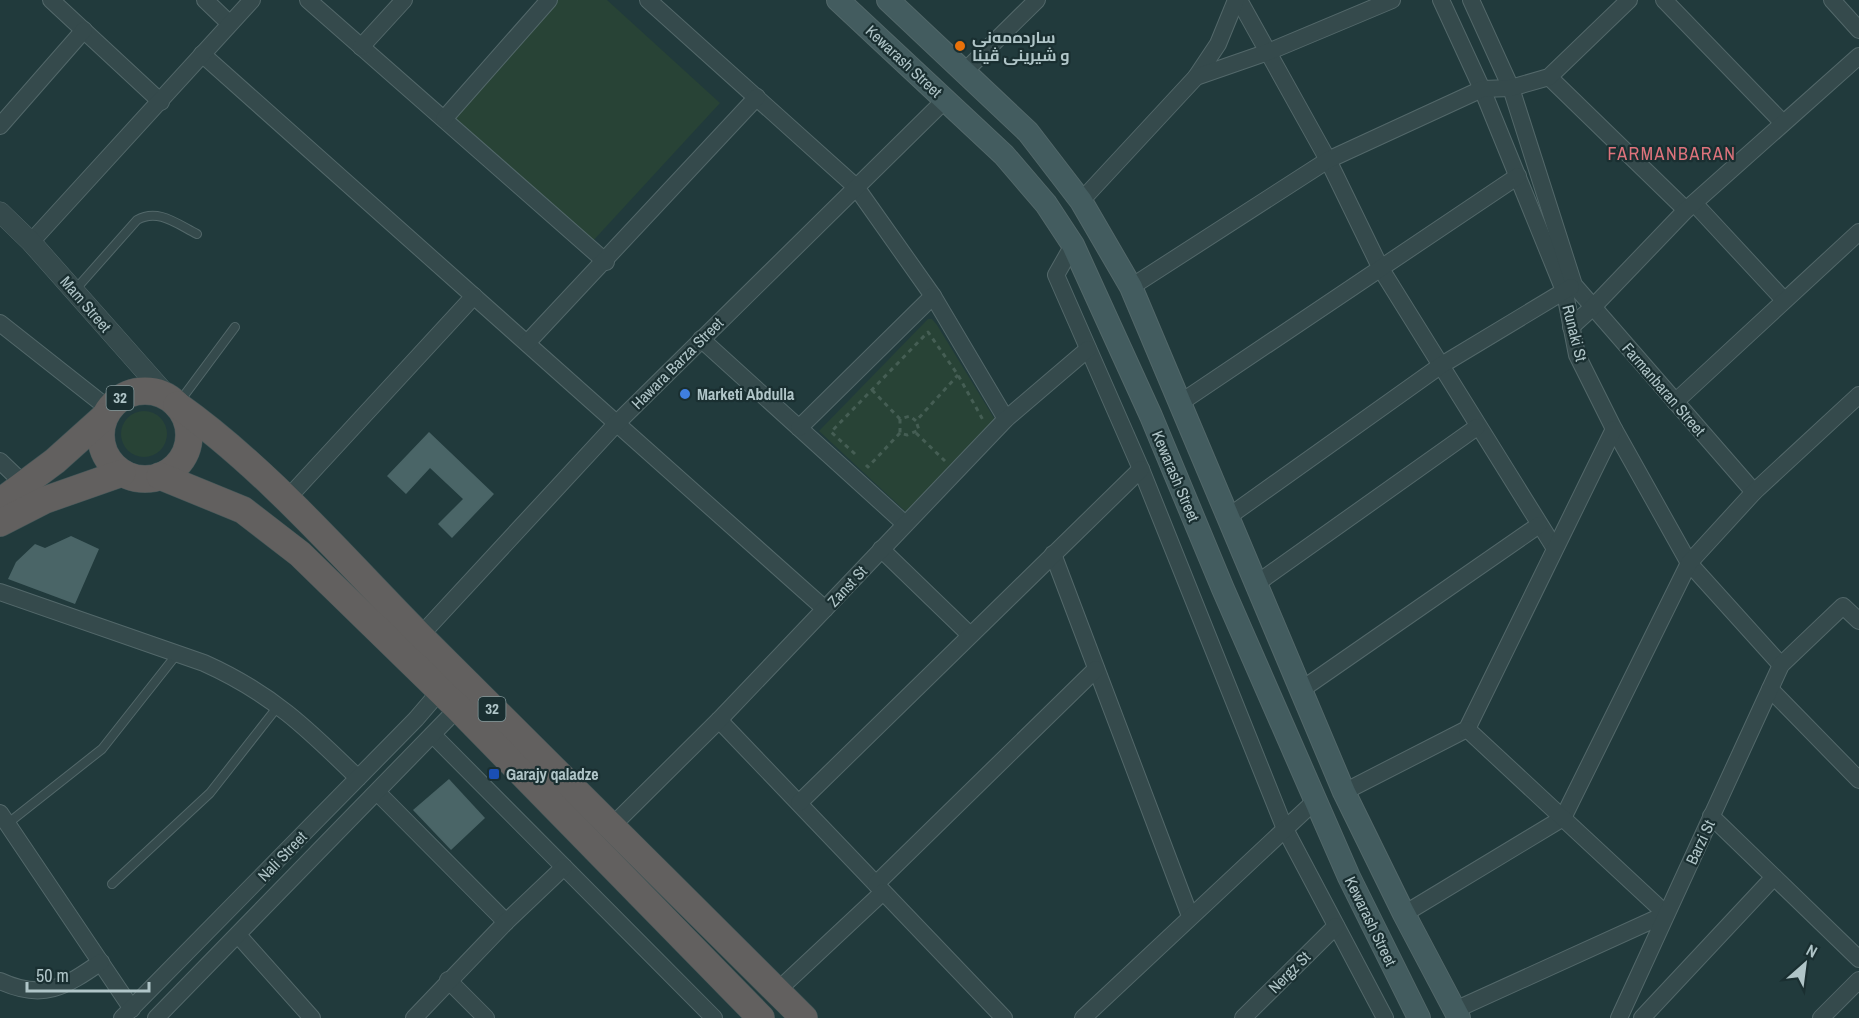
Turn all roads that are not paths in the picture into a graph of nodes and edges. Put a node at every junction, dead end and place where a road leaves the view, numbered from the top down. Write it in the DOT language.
graph roads {
  1 [pos="51,0"];
  2 [pos="205,0"];
  3 [pos="252,0"];
  4 [pos="308,0"];
  5 [pos="404,0"];
  6 [pos="549,0"];
  7 [pos="648,0"];
  8 [pos="838,0"];
  9 [pos="888,0"];
  10 [pos="1051,0"];
  11 [pos="1237,0"];
  12 [pos="1392,0"];
  13 [pos="1441,0"];
  14 [pos="1471,0"];
  15 [pos="1629,0"];
  16 [pos="1664,0"];
  17 [pos="1832,0"];
  18 [pos="1032,5"];
  19 [pos="229,23"];
  20 [pos="84,30"];
  21 [pos="1859,30"];
  22 [pos="361,47"];
  23 [pos="1268,52"];
  24 [pos="202,54"];
  25 [pos="1859,56"];
  26 [pos="965,71"];
  27 [pos="1196,77"];
  28 [pos="1549,77"];
  29 [pos="1511,88"];
  30 [pos="1482,89"];
  31 [pos="757,97"];
  32 [pos="945,100"];
  33 [pos="161,102"];
  34 [pos="444,119"];
  35 [pos="1784,123"];
  36 [pos="0,126"];
  37 [pos="1328,160"];
  38 [pos="1518,176"];
  39 [pos="856,187"];
  40 [pos="1081,201"];
  41 [pos="1690,207"];
  42 [pos="0,212"];
  43 [pos="1859,232"];
  44 [pos="197,234"];
  45 [pos="31,242"];
  46 [pos="1073,245"];
  47 [pos="606,262"];
  48 [pos="1381,269"];
  49 [pos="1131,287"];
  50 [pos="1569,289"];
  51 [pos="75,291"];
  52 [pos="474,296"];
  53 [pos="933,296"];
  54 [pos="1784,300"];
  55 [pos="1593,308"];
  56 [pos="0,323"];
  57 [pos="235,327"];
  58 [pos="1571,327"];
  59 [pos="702,339"];
  60 [pos="527,343"];
  61 [pos="1088,349"];
  62 [pos="1440,366"];
  63 [pos="1859,395"];
  64 [pos="173,402"];
  65 [pos="1675,402"];
  66 [pos="1180,403"];
  67 [pos="106,413"];
  68 [pos="1006,419"];
  69 [pos="617,423"];
  70 [pos="1478,427"];
  71 [pos="799,428"];
  72 [pos="1614,429"];
  73 [pos="0,461"];
  74 [pos="1141,469"];
  75 [pos="122,473"];
  76 [pos="160,477"];
  77 [pos="24,484"];
  78 [pos="1754,492"];
  79 [pos="286,500"];
  80 [pos="0,516"];
  81 [pos="1228,517"];
  82 [pos="904,523"];
  83 [pos="1539,525"];
  84 [pos="1554,547"];
  85 [pos="881,549"];
  86 [pos="1053,554"];
  87 [pos="1689,563"];
  88 [pos="1256,584"];
  89 [pos="0,592"];
  90 [pos="825,609"];
  91 [pos="1859,621"];
  92 [pos="970,635"];
  93 [pos="420,636"];
  94 [pos="177,654"];
  95 [pos="1781,665"];
  96 [pos="1096,669"];
  97 [pos="1770,689"];
  98 [pos="1301,690"];
  99 [pos="449,700"];
  100 [pos="280,705"];
  101 [pos="719,720"];
  102 [pos="1467,729"];
  103 [pos="433,735"];
  104 [pos="358,778"];
  105 [pos="1859,780"];
  106 [pos="377,792"];
  107 [pos="1344,792"];
  108 [pos="1315,801"];
  109 [pos="799,803"];
  110 [pos="1711,816"];
  111 [pos="4,818"];
  112 [pos="1563,818"];
  113 [pos="610,828"];
  114 [pos="1285,829"];
  115 [pos="1380,865"];
  116 [pos="564,867"];
  117 [pos="1774,877"];
  118 [pos="1349,878"];
  119 [pos="112,884"];
  120 [pos="879,888"];
  121 [pos="1404,914"];
  122 [pos="1666,914"];
  123 [pos="1190,916"];
  124 [pos="506,922"];
  125 [pos="1336,926"];
  126 [pos="238,935"];
  127 [pos="1859,959"];
  128 [pos="101,962"];
  129 [pos="448,980"];
  130 [pos="1859,980"];
  131 [pos="0,981"];
  132 [pos="777,991"];
  133 [pos="127,1014"];
  134 [pos="1457,1014"];
  135 [pos="161,1017"];
  136 [pos="1621,1017"];
  137 [pos="312,1018"];
  138 [pos="414,1018"];
  139 [pos="486,1018"];
  140 [pos="714,1018"];
  141 [pos="761,1018"];
  142 [pos="804,1018"];
  143 [pos="1004,1018"];
  144 [pos="1083,1018"];
  145 [pos="1243,1018"];
  146 [pos="1385,1018"];
  147 [pos="1419,1018"];
  148 [pos="1642,1018"];
  149 [pos="1821,1018"];
  1 -- 20 [label="street"];
  2 -- 19 [label="street"];
  3 -- 19 [label="street"];
  4 -- 22 [label="street"];
  5 -- 22 [label="street"];
  6 -- 34 [label="street"];
  7 -- 31 [label="street"];
  8 -- 32 [label="main road, Kewarash Street"];
  9 -- 26 [label="main road, Kewarash Street"];
  10 -- 18 [label="street"];
  11 -- 23 [label="street"];
  11 -- 27 [label="street"];
  12 -- 23 [label="street"];
  13 -- 30 [label="street, Runaki St"];
  14 -- 29 [label="street, Runaki St"];
  15 -- 28 [label="street"];
  16 -- 35 [label="street"];
  17 -- 21 [label="street"];
  18 -- 26 [label="street"];
  19 -- 24 [label="street"];
  20 -- 33 [label="street"];
  20 -- 36 [label="street"];
  22 -- 34 [label="street"];
  23 -- 27 [label="street"];
  23 -- 37 [label="street"];
  24 -- 33 [label="street"];
  24 -- 52 [label="street"];
  25 -- 35 [label="street"];
  26 -- 40 [label="main road, Kewarash Street"];
  27 -- 40 [label="street"];
  28 -- 29 [label="street"];
  28 -- 41 [label="street"];
  29 -- 30 [label="street"];
  29 -- 50 [label="street, Runaki St"];
  30 -- 37 [label="street"];
  30 -- 38 [label="street, Runaki St"];
  31 -- 39 [label="street"];
  31 -- 47 [label="street"];
  32 -- 39 [label="street, Hawara Barza Street"];
  32 -- 46 [label="main road, Kewarash Street"];
  33 -- 45 [label="street"];
  34 -- 47 [label="street"];
  35 -- 41 [label="street"];
  37 -- 48 [label="street"];
  37 -- 49 [label="street"];
  38 -- 48 [label="street"];
  38 -- 50 [label="street, Runaki St"];
  39 -- 53 [label="street"];
  39 -- 59 [label="street, Hawara Barza Street"];
  40 -- 49 [label="main road, Kewarash Street"];
  41 -- 54 [label="street"];
  41 -- 55 [label="street"];
  42 -- 45 [label="street, Mam Street"];
  43 -- 54 [label="street"];
  44 -- 51 [label="lane"];
  45 -- 51 [label="street, Mam Street"];
  46 -- 61 [label="street"];
  46 -- 108 [label="main road, Kewarash Street"];
  47 -- 60 [label="street"];
  48 -- 62 [label="street"];
  48 -- 66 [label="street"];
  49 -- 66 [label="main road, Kewarash Street"];
  50 -- 55 [label="street, Farmanbaran Street"];
  50 -- 58 [label="street, Runaki St"];
  50 -- 62 [label="street"];
  51 -- 64 [label="street, Mam Street"];
  52 -- 60 [label="street"];
  52 -- 79 [label="street"];
  53 -- 68 [label="street"];
  53 -- 71 [label="street"];
  54 -- 65 [label="street"];
  55 -- 58 [label="street"];
  55 -- 65 [label="street, Farmanbaran Street"];
  56 -- 67 [label="street"];
  57 -- 64 [label="lane"];
  58 -- 72 [label="street, Runaki St"];
  59 -- 69 [label="street, Hawara Barza Street"];
  59 -- 71 [label="street"];
  60 -- 69 [label="street"];
  61 -- 68 [label="street, Zanst St"];
  61 -- 74 [label="street"];
  62 -- 70 [label="street"];
  62 -- 81 [label="street"];
  63 -- 78 [label="street"];
  64 -- 67 [label="highway, 32"];
  64 -- 76 [label="highway"];
  64 -- 79 [label="highway, 32"];
  65 -- 78 [label="street, Farmanbaran Street"];
  66 -- 81 [label="main road, Kewarash Street"];
  67 -- 75 [label="highway, 32"];
  67 -- 77 [label="highway, 32"];
  68 -- 82 [label="street, Zanst St"];
  69 -- 90 [label="street"];
  69 -- 93 [label="street, Hawara Barza Street"];
  70 -- 83 [label="street"];
  70 -- 88 [label="street"];
  71 -- 82 [label="street"];
  72 -- 84 [label="street"];
  72 -- 87 [label="street, Runaki St"];
  73 -- 77 [label="street"];
  74 -- 86 [label="street"];
  74 -- 114 [label="street"];
  75 -- 76 [label="highway, 32"];
  75 -- 80 [label="highway, 32"];
  76 -- 99 [label="highway, 32"];
  77 -- 80 [label="highway, 32"];
  78 -- 87 [label="street"];
  79 -- 93 [label="highway, 32"];
  81 -- 88 [label="main road, Kewarash Street"];
  82 -- 85 [label="street, Zanst St"];
  83 -- 84 [label="street"];
  83 -- 98 [label="street"];
  84 -- 102 [label="street"];
  85 -- 90 [label="street, Zanst St"];
  85 -- 92 [label="street"];
  86 -- 92 [label="street"];
  86 -- 96 [label="street"];
  87 -- 95 [label="street, Runaki St"];
  87 -- 112 [label="street"];
  88 -- 98 [label="main road, Kewarash Street"];
  89 -- 94 [label="street"];
  90 -- 101 [label="street, Zanst St"];
  91 -- 95 [label="street"];
  92 -- 109 [label="street"];
  93 -- 113 [label="highway, 32"];
  94 -- 100 [label="street"];
  94 -- 111 [label="lane"];
  95 -- 97 [label="street, Barzi St"];
  96 -- 120 [label="street"];
  96 -- 123 [label="street"];
  97 -- 105 [label="street"];
  97 -- 110 [label="street, Barzi St"];
  98 -- 107 [label="main road, Kewarash Street"];
  99 -- 103 [label="street, Nali Street"];
  99 -- 104 [label="street, Nali Street"];
  99 -- 141 [label="highway, 32"];
  100 -- 104 [label="street"];
  100 -- 119 [label="lane"];
  101 -- 109 [label="street"];
  101 -- 113 [label="street, Zanst St"];
  102 -- 107 [label="street"];
  102 -- 112 [label="street"];
  103 -- 106 [label="street, Nali Street"];
  103 -- 116 [label="street"];
  104 -- 133 [label="street, Nali Street"];
  106 -- 124 [label="street"];
  106 -- 126 [label="street, Nali Street"];
  107 -- 115 [label="main road, Kewarash Street"];
  108 -- 114 [label="street"];
  108 -- 118 [label="main road, Kewarash Street"];
  109 -- 120 [label="street"];
  110 -- 117 [label="street"];
  110 -- 122 [label="street, Barzi St"];
  111 -- 128 [label="street"];
  112 -- 121 [label="street"];
  112 -- 122 [label="street"];
  113 -- 132 [label="highway, 32"];
  114 -- 123 [label="street"];
  114 -- 125 [label="street"];
  115 -- 118 [label="main road"];
  115 -- 121 [label="main road, Kewarash Street"];
  116 -- 124 [label="street"];
  116 -- 140 [label="street"];
  117 -- 127 [label="street"];
  117 -- 148 [label="street"];
  118 -- 147 [label="main road, Kewarash Street"];
  120 -- 132 [label="street"];
  120 -- 143 [label="street"];
  121 -- 134 [label="main road, Kewarash Street"];
  122 -- 134 [label="street"];
  122 -- 136 [label="street, Barzi St"];
  123 -- 144 [label="street"];
  124 -- 129 [label="street"];
  125 -- 145 [label="street, Nergz St"];
  125 -- 146 [label="street"];
  126 -- 135 [label="street, Nali Street"];
  126 -- 137 [label="street"];
  128 -- 131 [label="street"];
  128 -- 133 [label="street"];
  129 -- 138 [label="street"];
  129 -- 139 [label="street"];
  130 -- 149 [label="street"];
  132 -- 142 [label="highway, 32"];
}
